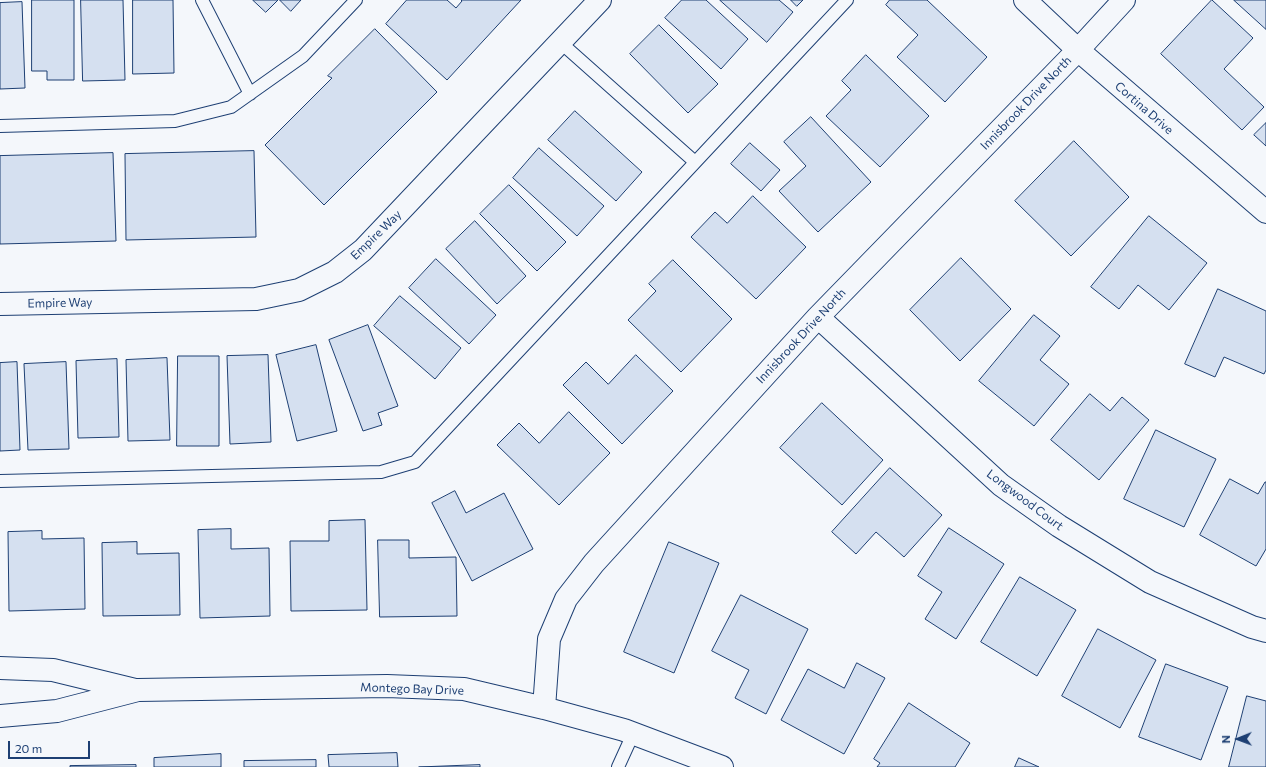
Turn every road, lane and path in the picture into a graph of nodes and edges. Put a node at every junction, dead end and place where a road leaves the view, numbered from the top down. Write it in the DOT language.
graph roads {
  1 [pos="202,0"];
  2 [pos="356,0"];
  3 [pos="600,0"];
  4 [pos="848,0"];
  5 [pos="1025,0"];
  6 [pos="1124,0"];
  7 [pos="560,42"];
  8 [pos="1078,50"];
  9 [pos="250,94"];
  10 [pos="0,126"];
  11 [pos="695,162"];
  12 [pos="1266,212"];
  13 [pos="0,304"];
  14 [pos="818,317"];
  15 [pos="0,481"];
  16 [pos="1266,631"];
  17 [pos="0,668"];
  18 [pos="138,690"];
  19 [pos="544,708"];
  20 [pos="0,716"];
  21 [pos="633,734"];
  22 [pos="618,767"];
  23 [pos="722,767"];
  1 -- 9 [label="lane"];
  2 -- 9 [label="lane"];
  3 -- 7 [label="street, Empire Way"];
  4 -- 11 [label="lane"];
  5 -- 8 [label="street, Cortina Drive"];
  6 -- 8 [label="street, Innisbrook Drive North"];
  7 -- 11 [label="lane"];
  7 -- 13 [label="street, Empire Way"];
  8 -- 12 [label="street, Cortina Drive"];
  8 -- 14 [label="street, Innisbrook Drive North"];
  9 -- 10 [label="lane"];
  11 -- 15 [label="lane"];
  14 -- 16 [label="street, Longwood Court"];
  14 -- 19 [label="street, Innisbrook Drive North"];
  17 -- 18 [label="street, Montego Bay Drive"];
  18 -- 19 [label="street, Montego Bay Drive"];
  18 -- 20 [label="street, Montego Bay Drive"];
  19 -- 21 [label="street, Montego Bay Drive"];
  21 -- 22 [label="lane"];
  21 -- 23 [label="street, Montego Bay Drive"];
}
